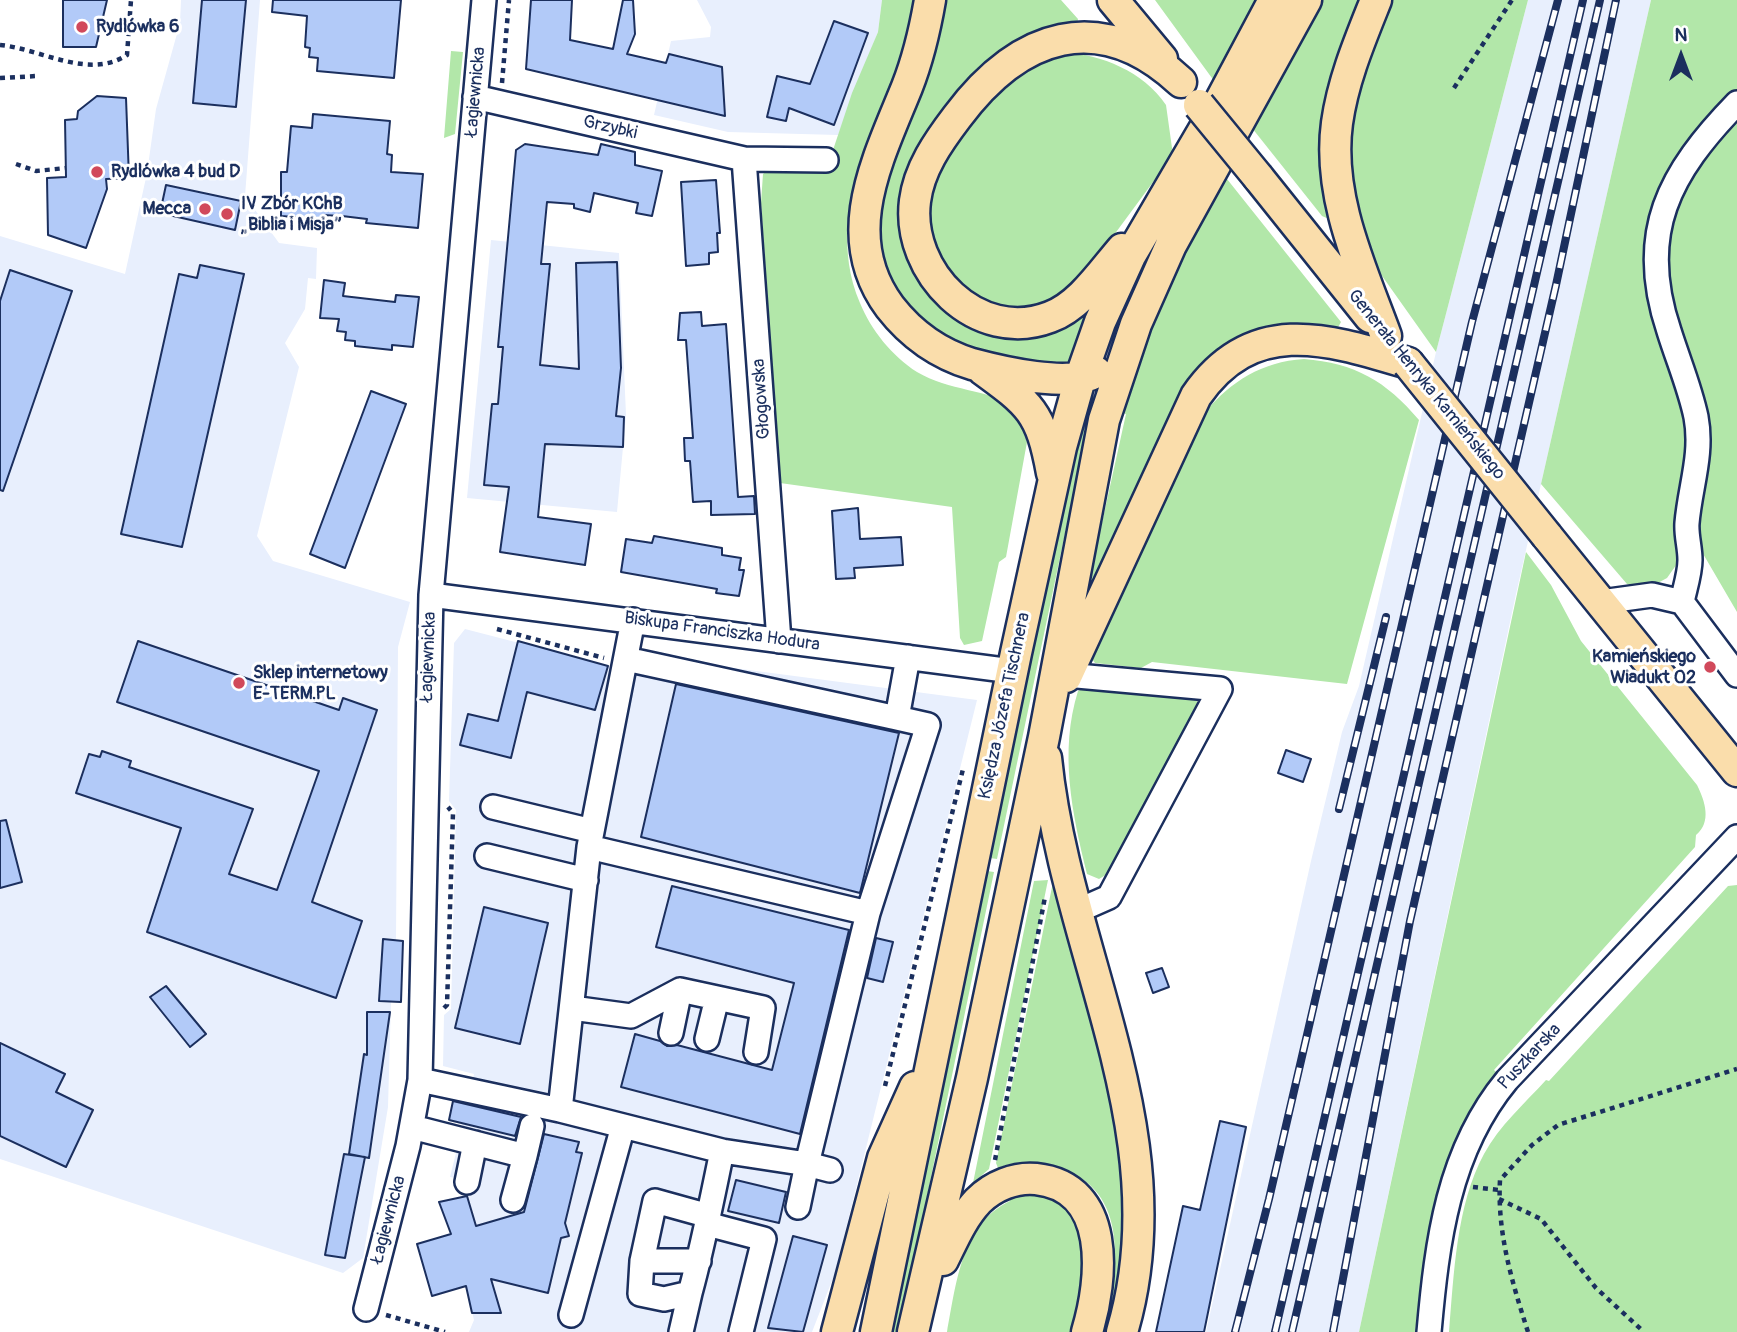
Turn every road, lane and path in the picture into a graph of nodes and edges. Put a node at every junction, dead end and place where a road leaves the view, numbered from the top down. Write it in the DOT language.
graph roads {
  1 [pos="131,0"];
  2 [pos="484,0"];
  3 [pos="509,0"];
  4 [pos="930,0"];
  5 [pos="1113,0"];
  6 [pos="1274,0"];
  7 [pos="1306,0"];
  8 [pos="1376,0"];
  9 [pos="1512,0"];
  10 [pos="0,45"];
  11 [pos="37,76"];
  12 [pos="0,78"];
  13 [pos="502,84"];
  14 [pos="1454,88"];
  15 [pos="475,97"];
  16 [pos="1737,103"];
  17 [pos="1208,107"];
  18 [pos="744,159"];
  19 [pos="826,160"];
  20 [pos="16,164"];
  21 [pos="65,168"];
  22 [pos="1155,211"];
  23 [pos="1386,336"];
  24 [pos="1131,337"];
  25 [pos="1408,363"];
  26 [pos="977,365"];
  27 [pos="1080,379"];
  28 [pos="1053,484"];
  29 [pos="431,595"];
  30 [pos="1682,601"];
  31 [pos="1601,602"];
  32 [pos="633,620"];
  33 [pos="497,629"];
  34 [pos="779,640"];
  35 [pos="908,657"];
  36 [pos="619,659"];
  37 [pos="1012,671"];
  38 [pos="1066,675"];
  39 [pos="1737,676"];
  40 [pos="897,718"];
  41 [pos="1045,728"];
  42 [pos="965,762"];
  43 [pos="1737,771"];
  44 [pos="493,807"];
  45 [pos="1737,837"];
  46 [pos="591,839"];
  47 [pos="942,854"];
  48 [pos="487,856"];
  49 [pos="586,880"];
  50 [pos="1048,886"];
  51 [pos="1075,912"];
  52 [pos="868,913"];
  53 [pos="680,990"];
  54 [pos="717,998"];
  55 [pos="572,1008"];
  56 [pos="671,1033"];
  57 [pos="707,1039"];
  58 [pos="934,1050"];
  59 [pos="756,1052"];
  60 [pos="1737,1069"];
  61 [pos="420,1080"];
  62 [pos="560,1110"];
  63 [pos="532,1126"];
  64 [pos="623,1126"];
  65 [pos="412,1127"];
  66 [pos="475,1143"];
  67 [pos="722,1151"];
  68 [pos="525,1156"];
  69 [pos="807,1164"];
  70 [pos="830,1170"];
  71 [pos="993,1171"];
  72 [pos="467,1182"];
  73 [pos="1469,1186"];
  74 [pos="1499,1190"];
  75 [pos="1499,1199"];
  76 [pos="513,1200"];
  77 [pos="798,1206"];
  78 [pos="708,1220"];
  79 [pos="642,1261"];
  80 [pos="699,1261"];
  81 [pos="690,1293"];
  82 [pos="366,1309"];
  83 [pos="571,1315"];
  84 [pos="914,1325"];
  85 [pos="445,1332"];
  86 [pos="681,1332"];
  87 [pos="741,1332"];
  88 [pos="836,1332"];
  89 [pos="876,1332"];
  90 [pos="1087,1332"];
  91 [pos="1122,1332"];
  92 [pos="1429,1332"];
  93 [pos="1528,1332"];
  94 [pos="1643,1332"];
  1 -- 10 [label="path"];
  2 -- 15 [label="street, Łagiewnicka"];
  3 -- 13 [label="path"];
  4 -- 26 [label="main road"];
  5 -- 17 [label="main road, Generała Henryka Kamieńskiego"];
  6 -- 17 [label="main road"];
  7 -- 17 [label="main road"];
  8 -- 23 [label="main road"];
  9 -- 14 [label="path"];
  11 -- 12 [label="path"];
  15 -- 18 [label="street, Grzybki"];
  15 -- 29 [label="street, Łagiewnicka"];
  16 -- 30 [label="street"];
  17 -- 22 [label="main road, Księdza Józefa Tischnera"];
  17 -- 22 [label="main road"];
  17 -- 23 [label="main road, Generała Henryka Kamieńskiego, bridge"];
  17 -- 24 [label="main road"];
  18 -- 19 [label="street, Grzybki"];
  18 -- 34 [label="street, Głogowska"];
  20 -- 21 [label="path"];
  22 -- 27 [label="main road, Księdza Józefa Tischnera"];
  23 -- 25 [label="main road, Generała Henryka Kamieńskiego"];
  24 -- 27 [label="main road"];
  24 -- 41 [label="main road"];
  25 -- 31 [label="main road, Generała Henryka Kamieńskiego, bridge"];
  25 -- 38 [label="main road"];
  26 -- 27 [label="main road"];
  26 -- 28 [label="main road"];
  27 -- 28 [label="main road, Księdza Józefa Tischnera"];
  28 -- 37 [label="main road, Księdza Józefa Tischnera"];
  29 -- 32 [label="street, Biskupa Franciszka Hodura"];
  29 -- 61 [label="street, Łagiewnicka"];
  30 -- 31 [label="street"];
  30 -- 39 [label="street"];
  31 -- 43 [label="main road, Generała Henryka Kamieńskiego"];
  32 -- 34 [label="street, Biskupa Franciszka Hodura"];
  32 -- 36 [label="street"];
  33 -- 36 [label="path"];
  34 -- 35 [label="street, Biskupa Franciszka Hodura"];
  35 -- 37 [label="street, Biskupa Franciszka Hodura"];
  35 -- 40 [label="street"];
  36 -- 40 [label="street"];
  36 -- 46 [label="street"];
  37 -- 58 [label="main road, Księdza Józefa Tischnera"];
  38 -- 41 [label="main road"];
  38 -- 51 [label="street"];
  40 -- 52 [label="street"];
  41 -- 51 [label="main road"];
  41 -- 84 [label="main road"];
  42 -- 47 [label="path"];
  44 -- 46 [label="street"];
  45 -- 92 [label="street, Puszkarska"];
  46 -- 49 [label="street"];
  46 -- 52 [label="street"];
  48 -- 49 [label="street"];
  49 -- 55 [label="street"];
  50 -- 71 [label="path"];
  51 -- 91 [label="main road"];
  52 -- 69 [label="street"];
  53 -- 54 [label="street"];
  53 -- 55 [label="street"];
  53 -- 56 [label="street"];
  54 -- 57 [label="street"];
  54 -- 59 [label="street"];
  55 -- 62 [label="street"];
  58 -- 88 [label="main road"];
  58 -- 89 [label="main road, Księdza Józefa Tischnera"];
  60 -- 74 [label="path"];
  61 -- 62 [label="street"];
  61 -- 65 [label="street, Łagiewnicka"];
  62 -- 64 [label="street"];
  63 -- 68 [label="street"];
  64 -- 67 [label="street"];
  64 -- 83 [label="street"];
  65 -- 66 [label="street"];
  65 -- 82 [label="street, Łagiewnicka"];
  66 -- 68 [label="street"];
  66 -- 72 [label="street"];
  67 -- 69 [label="street"];
  67 -- 78 [label="street"];
  68 -- 76 [label="street"];
  69 -- 70 [label="street"];
  69 -- 77 [label="street"];
  73 -- 74 [label="path"];
  74 -- 75 [label="path"];
  75 -- 93 [label="path"];
  75 -- 94 [label="path"];
  78 -- 79 [label="street"];
  78 -- 80 [label="street"];
  78 -- 87 [label="street"];
  79 -- 80 [label="street"];
  79 -- 81 [label="street"];
  80 -- 81 [label="street"];
  81 -- 86 [label="street"];
  82 -- 85 [label="path"];
  84 -- 90 [label="main road"];
}
